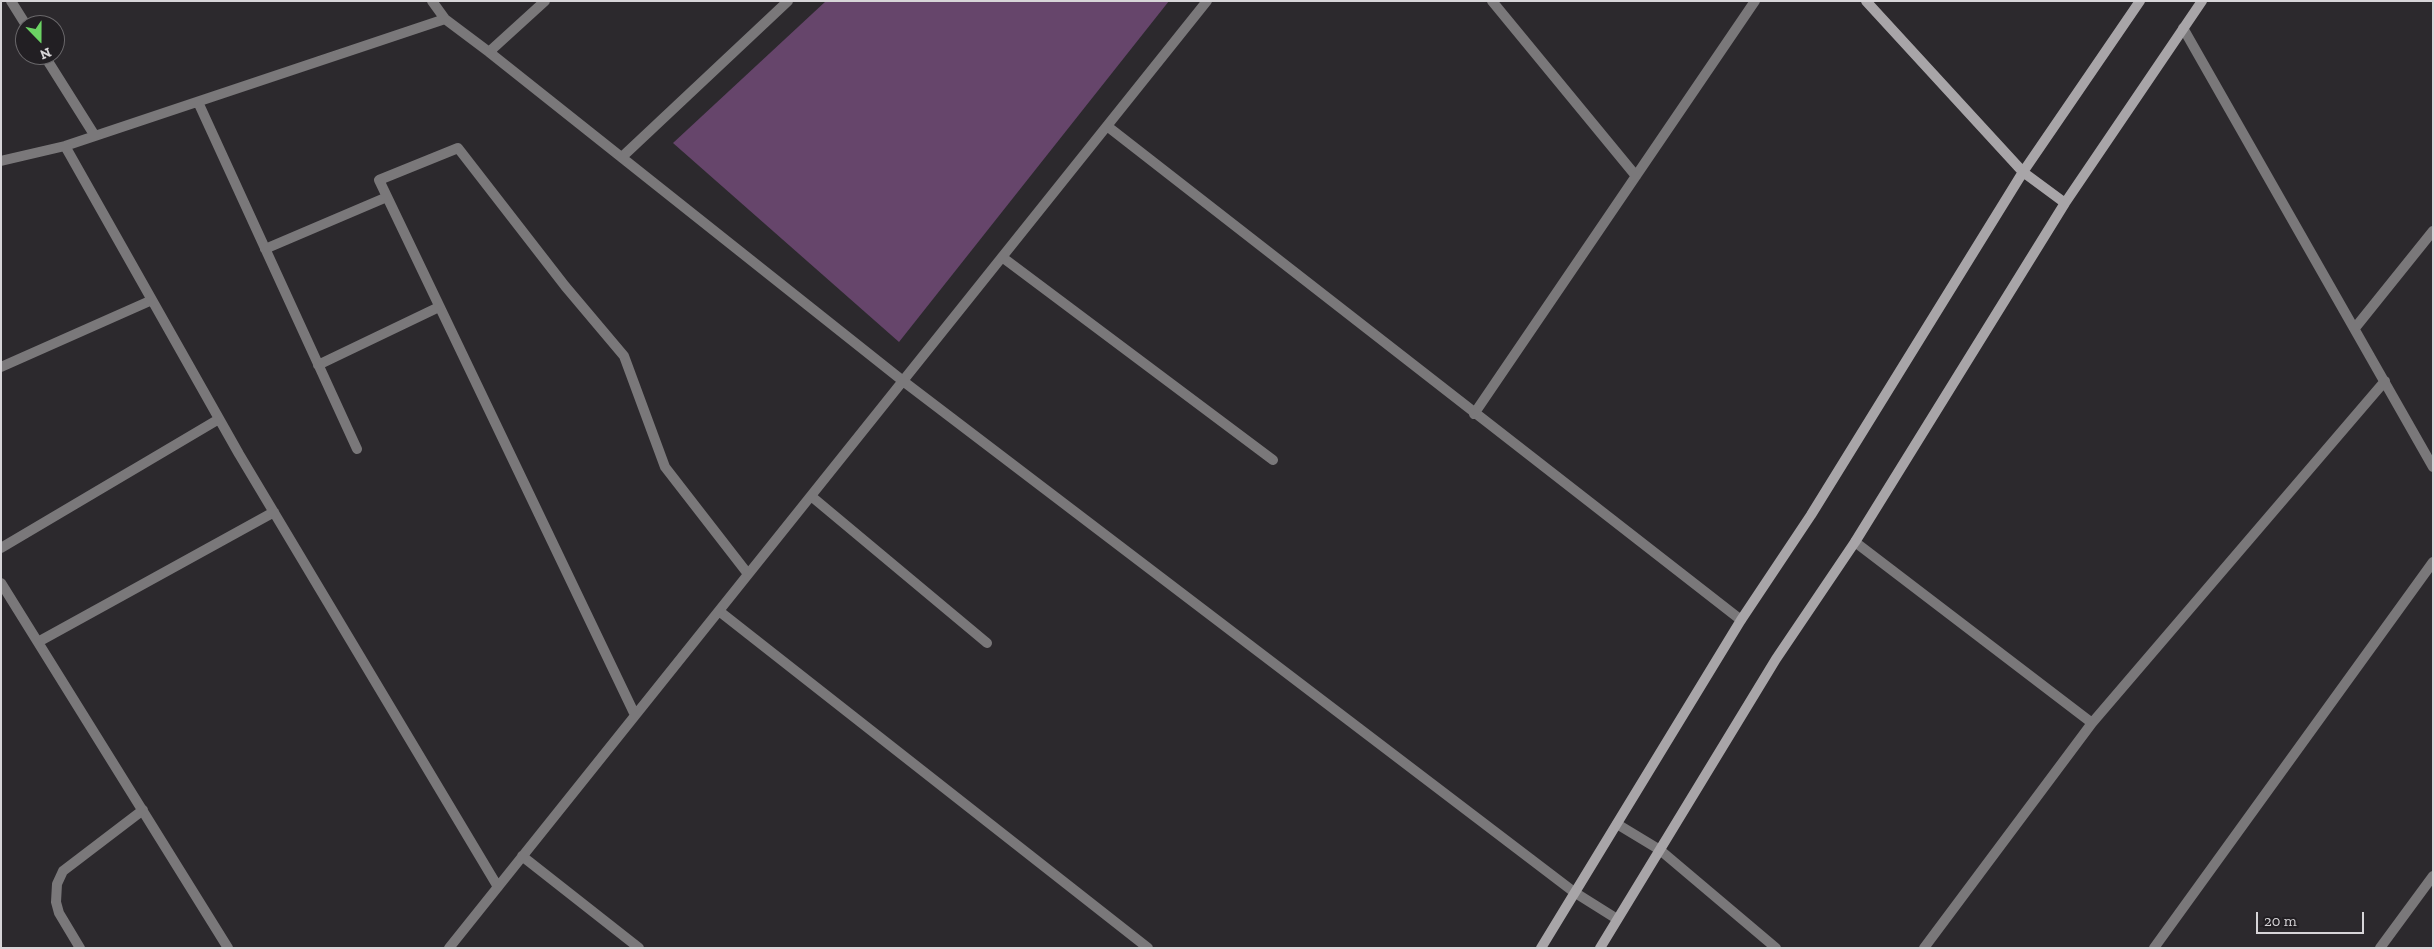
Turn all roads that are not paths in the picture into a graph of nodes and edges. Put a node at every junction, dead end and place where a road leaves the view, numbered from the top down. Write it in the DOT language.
graph roads {
  1 [pos="11,1"];
  2 [pos="432,1"];
  3 [pos="545,1"];
  4 [pos="788,1"];
  5 [pos="1207,1"];
  6 [pos="1492,1"];
  7 [pos="1755,1"];
  8 [pos="1866,1"];
  9 [pos="2140,1"];
  10 [pos="2202,1"];
  11 [pos="20,15"];
  12 [pos="445,20"];
  13 [pos="2183,28"];
  14 [pos="489,52"];
  15 [pos="50,65"];
  16 [pos="198,102"];
  17 [pos="1107,126"];
  18 [pos="95,136"];
  19 [pos="65,146"];
  20 [pos="622,158"];
  21 [pos="1,160"];
  22 [pos="2023,172"];
  23 [pos="1636,176"];
  24 [pos="387,197"];
  25 [pos="2064,203"];
  26 [pos="2433,231"];
  27 [pos="265,249"];
  28 [pos="1002,257"];
  29 [pos="152,300"];
  30 [pos="439,307"];
  31 [pos="2355,328"];
  32 [pos="318,365"];
  33 [pos="1,367"];
  34 [pos="903,381"];
  35 [pos="2385,381"];
  36 [pos="1474,414"];
  37 [pos="219,418"];
  38 [pos="357,449"];
  39 [pos="1273,460"];
  40 [pos="2433,467"];
  41 [pos="811,496"];
  42 [pos="274,512"];
  43 [pos="1855,542"];
  44 [pos="1,548"];
  45 [pos="2433,562"];
  46 [pos="748,574"];
  47 [pos="1,583"];
  48 [pos="719,611"];
  49 [pos="1741,620"];
  50 [pos="38,642"];
  51 [pos="987,642"];
  52 [pos="635,715"];
  53 [pos="2092,723"];
  54 [pos="142,810"];
  55 [pos="1617,824"];
  56 [pos="1660,850"];
  57 [pos="522,856"];
  58 [pos="2433,876"];
  59 [pos="498,887"];
  60 [pos="1574,892"];
  61 [pos="1617,919"];
  62 [pos="80,948"];
  63 [pos="228,948"];
  64 [pos="449,948"];
  65 [pos="638,948"];
  66 [pos="1148,948"];
  67 [pos="1541,948"];
  68 [pos="1600,948"];
  69 [pos="1776,948"];
  70 [pos="1924,948"];
  71 [pos="2154,948"];
  72 [pos="2380,948"];
  1 -- 11 [label="street"];
  2 -- 12 [label="street"];
  3 -- 14 [label="street"];
  4 -- 20 [label="street"];
  5 -- 17 [label="street"];
  6 -- 23 [label="street"];
  7 -- 23 [label="street"];
  8 -- 22 [label="main road"];
  9 -- 22 [label="main road"];
  10 -- 13 [label="main road"];
  12 -- 14 [label="street"];
  12 -- 16 [label="street"];
  13 -- 25 [label="main road"];
  13 -- 31 [label="street"];
  14 -- 20 [label="street"];
  15 -- 18 [label="street"];
  16 -- 18 [label="street"];
  16 -- 27 [label="street"];
  17 -- 28 [label="street"];
  17 -- 36 [label="street"];
  18 -- 19 [label="street"];
  19 -- 21 [label="street"];
  19 -- 29 [label="street"];
  20 -- 34 [label="street"];
  22 -- 25 [label="main road"];
  22 -- 49 [label="main road"];
  23 -- 36 [label="street"];
  24 -- 27 [label="street"];
  24 -- 30 [label="street"];
  24 -- 46 [label="street"];
  25 -- 43 [label="main road"];
  26 -- 31 [label="street"];
  27 -- 32 [label="street"];
  28 -- 34 [label="street"];
  28 -- 39 [label="street"];
  29 -- 33 [label="street"];
  29 -- 37 [label="street"];
  30 -- 32 [label="street"];
  30 -- 52 [label="street"];
  31 -- 35 [label="street"];
  32 -- 38 [label="street"];
  34 -- 41 [label="street"];
  34 -- 60 [label="street"];
  35 -- 40 [label="street"];
  35 -- 53 [label="street"];
  36 -- 49 [label="street"];
  37 -- 42 [label="street"];
  37 -- 44 [label="street"];
  41 -- 46 [label="street"];
  41 -- 51 [label="street"];
  42 -- 50 [label="street"];
  42 -- 59 [label="street"];
  43 -- 53 [label="street"];
  43 -- 56 [label="main road"];
  45 -- 71 [label="street"];
  46 -- 48 [label="street"];
  47 -- 50 [label="street"];
  48 -- 52 [label="street"];
  48 -- 66 [label="street"];
  49 -- 55 [label="main road"];
  50 -- 54 [label="street"];
  52 -- 57 [label="street"];
  53 -- 70 [label="street"];
  54 -- 62 [label="street"];
  54 -- 63 [label="street"];
  55 -- 56 [label="street"];
  55 -- 60 [label="main road"];
  56 -- 61 [label="main road"];
  56 -- 69 [label="street"];
  57 -- 59 [label="street"];
  57 -- 65 [label="street"];
  58 -- 72 [label="street"];
  59 -- 64 [label="street"];
  60 -- 61 [label="street"];
  60 -- 67 [label="main road"];
  61 -- 68 [label="main road"];
}
